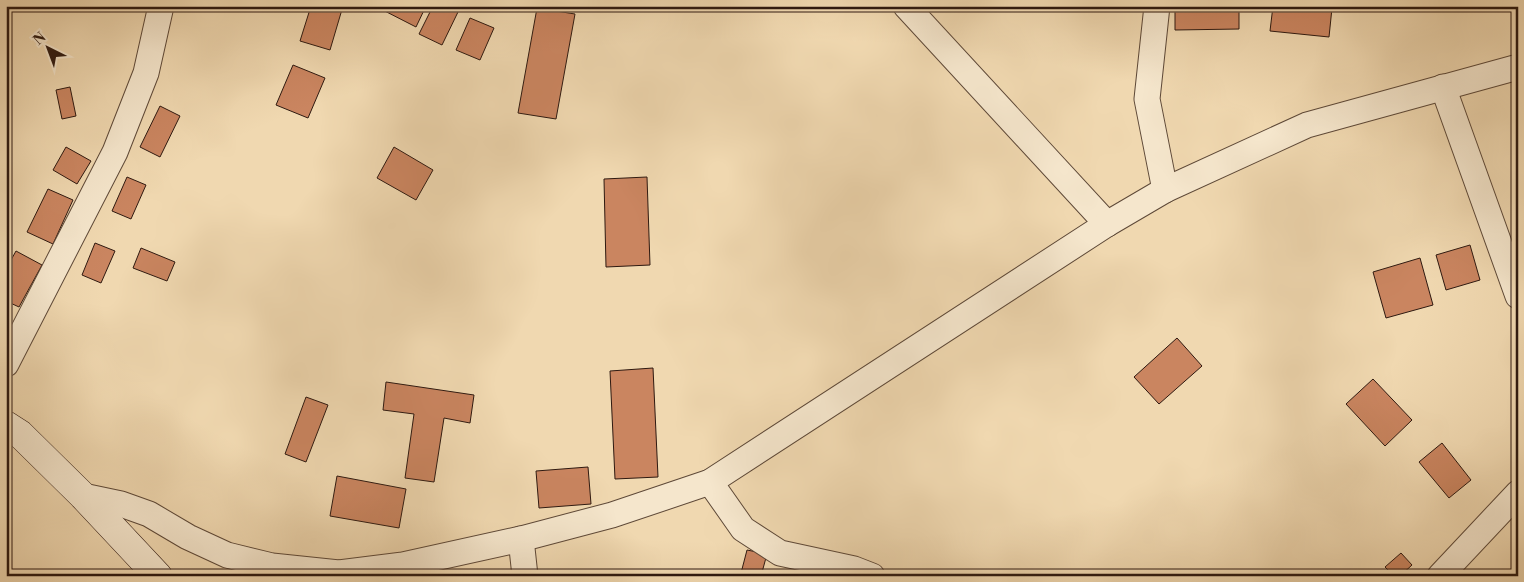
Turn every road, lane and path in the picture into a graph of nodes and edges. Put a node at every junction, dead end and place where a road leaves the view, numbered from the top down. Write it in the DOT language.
graph roads {
  1 [pos="161,6"];
  2 [pos="906,6"];
  3 [pos="1157,6"];
  4 [pos="1518,67"];
  5 [pos="1444,87"];
  6 [pos="1165,190"];
  7 [pos="1107,224"];
  8 [pos="1518,296"];
  9 [pos="6,364"];
  10 [pos="6,424"];
  11 [pos="710,482"];
  12 [pos="1518,493"];
  13 [pos="83,496"];
  14 [pos="521,539"];
  15 [pos="158,576"];
  16 [pos="525,576"];
  17 [pos="872,576"];
  18 [pos="1440,576"];
  1 -- 9 [label="street"];
  2 -- 7 [label="street"];
  3 -- 6 [label="street"];
  4 -- 5 [label="street"];
  5 -- 6 [label="street"];
  5 -- 8 [label="street"];
  6 -- 7 [label="street"];
  7 -- 11 [label="street"];
  10 -- 13 [label="street"];
  11 -- 14 [label="street"];
  11 -- 17 [label="street"];
  12 -- 18 [label="street"];
  13 -- 14 [label="street"];
  13 -- 15 [label="street"];
  14 -- 16 [label="street"];
}
